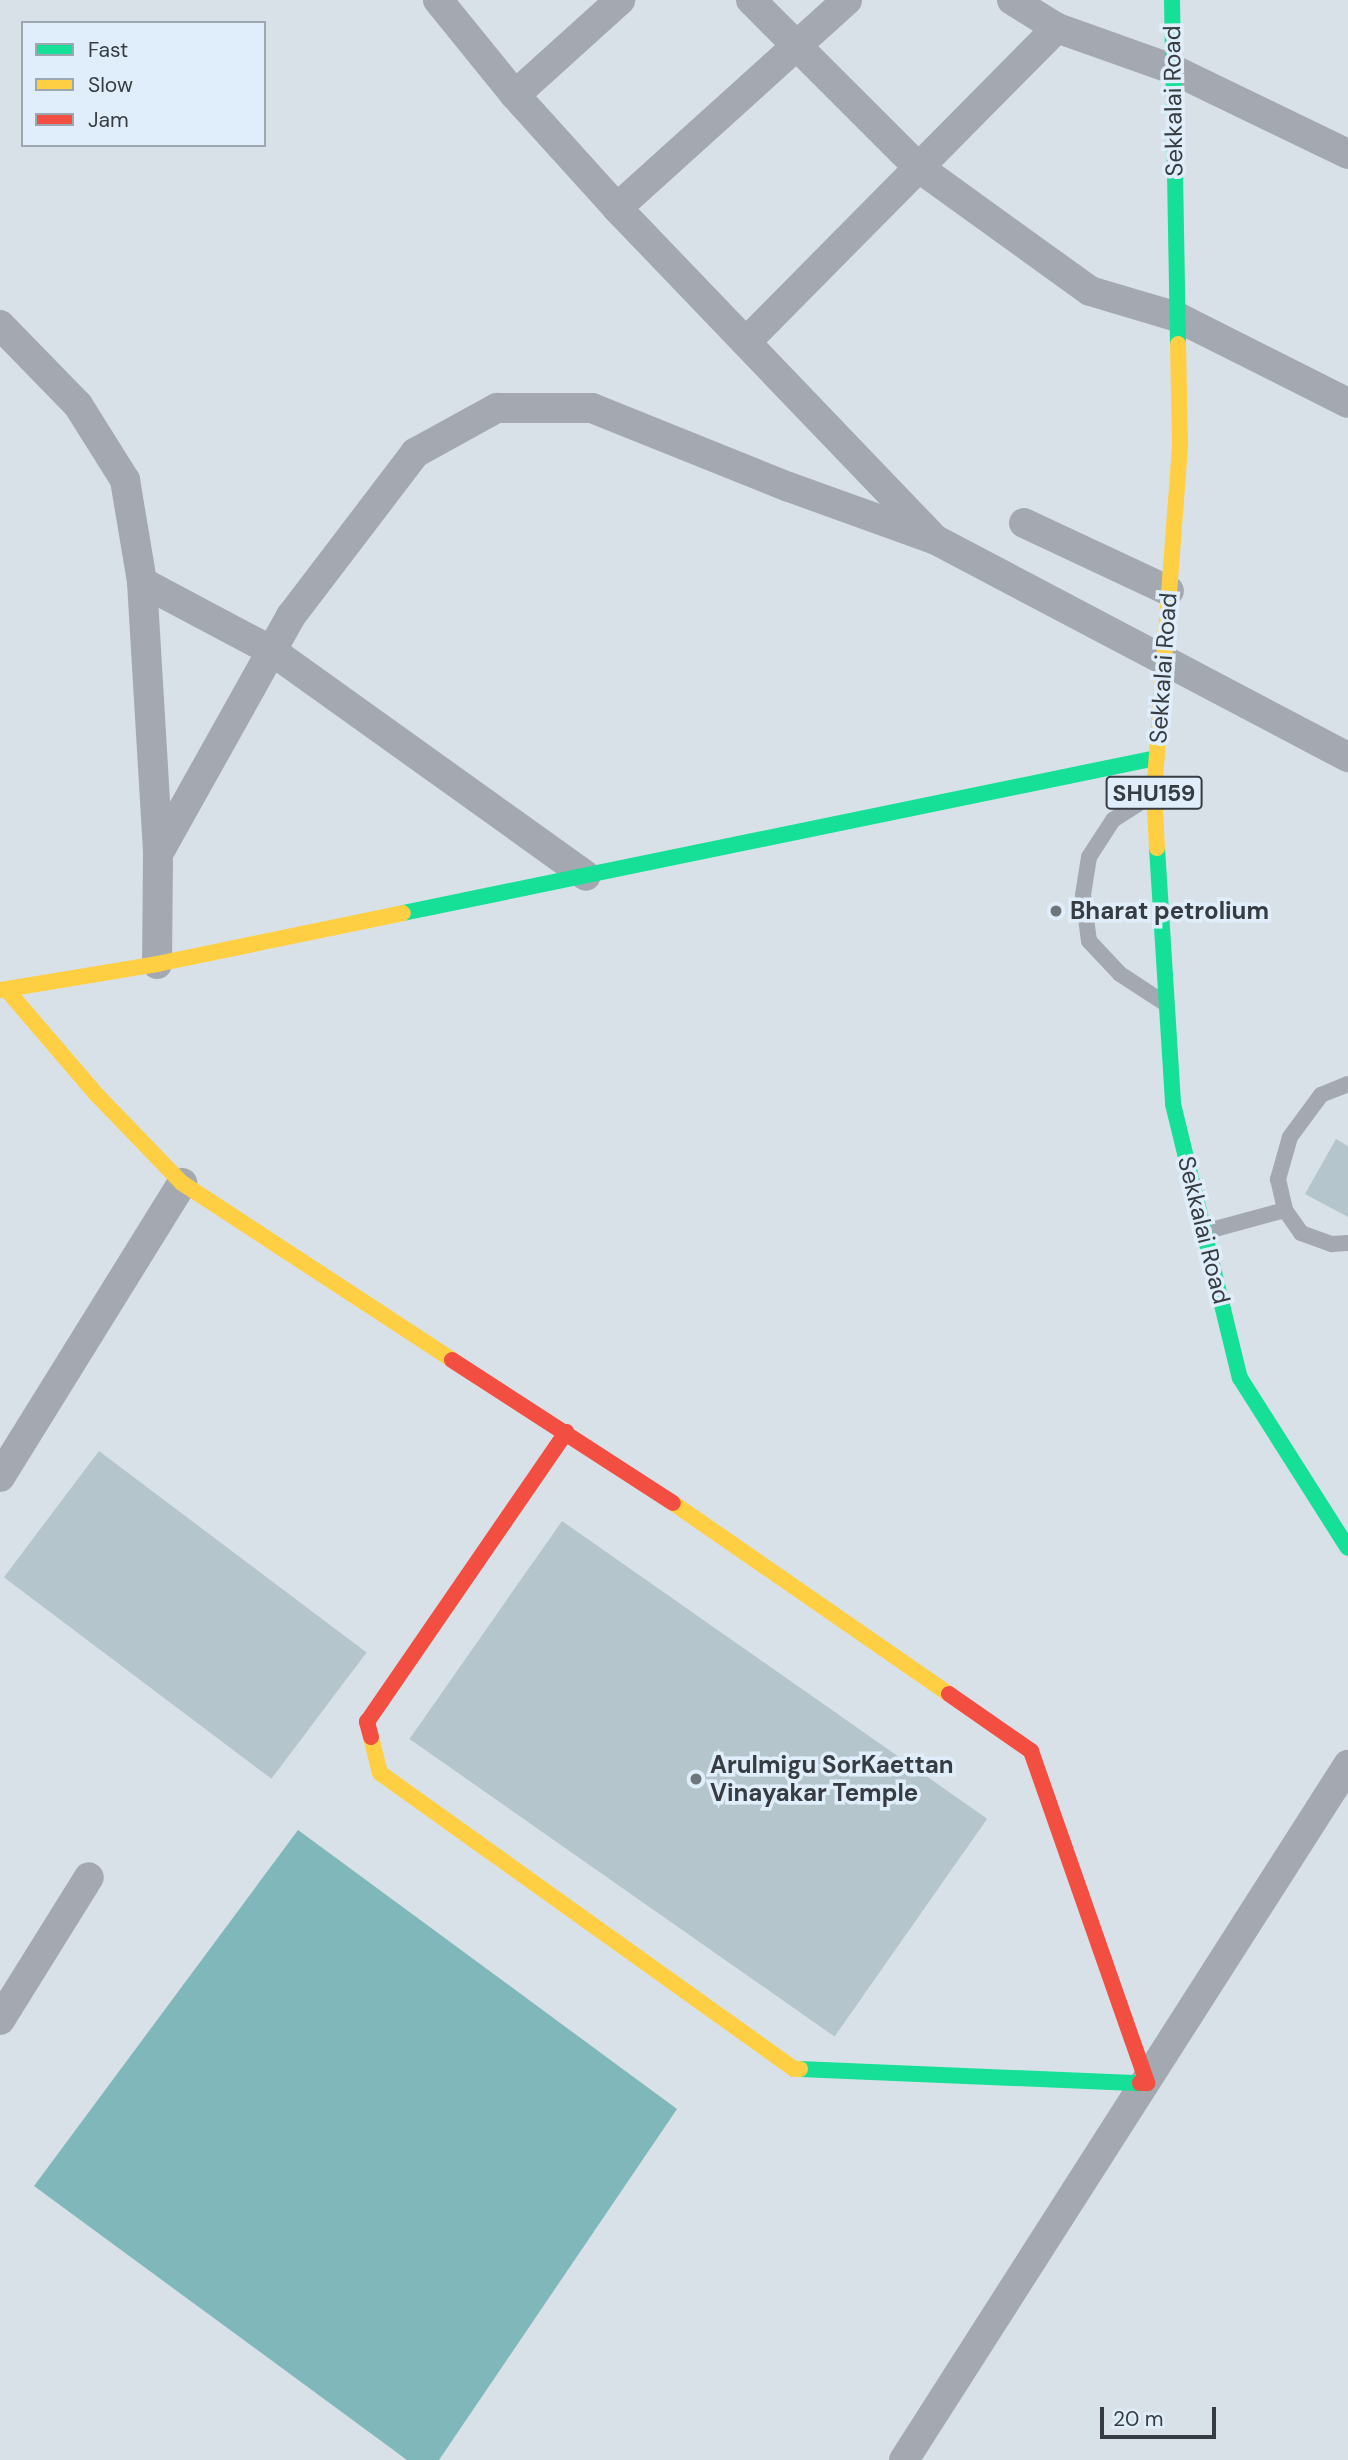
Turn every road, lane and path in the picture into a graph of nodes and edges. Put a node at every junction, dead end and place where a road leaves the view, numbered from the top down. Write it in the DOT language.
graph roads {
  1 [pos="438,0"];
  2 [pos="620,0"];
  3 [pos="751,0"];
  4 [pos="847,0"];
  5 [pos="1012,0"];
  6 [pos="1171,0"];
  7 [pos="1057,28"];
  8 [pos="797,45"];
  9 [pos="1172,69"];
  10 [pos="515,95"];
  11 [pos="1348,154"];
  12 [pos="918,167"];
  13 [pos="617,208"];
  14 [pos="1177,317"];
  15 [pos="0,325"];
  16 [pos="746,342"];
  17 [pos="1348,403"];
  18 [pos="1024,523"];
  19 [pos="936,540"];
  20 [pos="142,582"];
  21 [pos="1168,591"];
  22 [pos="272,651"];
  23 [pos="1163,661"];
  24 [pos="1348,757"];
  25 [pos="1156,758"];
  26 [pos="1154,793"];
  27 [pos="158,854"];
  28 [pos="586,876"];
  29 [pos="157,964"];
  30 [pos="3,990"];
  31 [pos="1166,1003"];
  32 [pos="1348,1084"];
  33 [pos="182,1183"];
  34 [pos="1284,1210"];
  35 [pos="1204,1232"];
  36 [pos="1348,1243"];
  37 [pos="566,1432"];
  38 [pos="0,1476"];
  39 [pos="1348,1548"];
  40 [pos="1348,1765"];
  41 [pos="89,1877"];
  42 [pos="0,2020"];
  43 [pos="1147,2083"];
  44 [pos="904,2460"];
  1 -- 10 [label="street"];
  2 -- 10 [label="street"];
  3 -- 8 [label="street"];
  4 -- 8 [label="street"];
  5 -- 7 [label="street"];
  6 -- 9 [label="street, Sekkalai Road / SHU159"];
  7 -- 9 [label="street"];
  7 -- 12 [label="street"];
  8 -- 12 [label="street"];
  8 -- 13 [label="street"];
  9 -- 11 [label="street"];
  9 -- 14 [label="street, Sekkalai Road / SHU159"];
  10 -- 13 [label="street"];
  12 -- 14 [label="street"];
  12 -- 16 [label="street"];
  13 -- 16 [label="street"];
  14 -- 17 [label="street"];
  14 -- 21 [label="street, Sekkalai Road / SHU159"];
  15 -- 20 [label="street"];
  16 -- 19 [label="street"];
  18 -- 21 [label="street"];
  19 -- 22 [label="street"];
  19 -- 23 [label="street"];
  20 -- 22 [label="street"];
  20 -- 27 [label="street"];
  21 -- 23 [label="street, Sekkalai Road / SHU159"];
  22 -- 27 [label="street"];
  22 -- 28 [label="street"];
  23 -- 24 [label="street"];
  23 -- 25 [label="street, Sekkalai Road / SHU159"];
  25 -- 26 [label="street, Sekkalai Road / SHU159"];
  25 -- 28 [label="street"];
  26 -- 31 [label="street, Sekkalai Road / SHU159"];
  26 -- 31 [label="lane"];
  27 -- 29 [label="street"];
  28 -- 29 [label="street"];
  29 -- 30 [label="street"];
  30 -- 33 [label="street"];
  31 -- 35 [label="street, Sekkalai Road / SHU159"];
  32 -- 34 [label="lane"];
  33 -- 37 [label="street"];
  33 -- 38 [label="street"];
  34 -- 35 [label="lane"];
  34 -- 36 [label="lane"];
  35 -- 39 [label="street, Sekkalai Road / SHU159"];
  37 -- 43 [label="street"];
  37 -- 43 [label="street"];
  40 -- 43 [label="street"];
  41 -- 42 [label="street"];
  43 -- 44 [label="street"];
}
